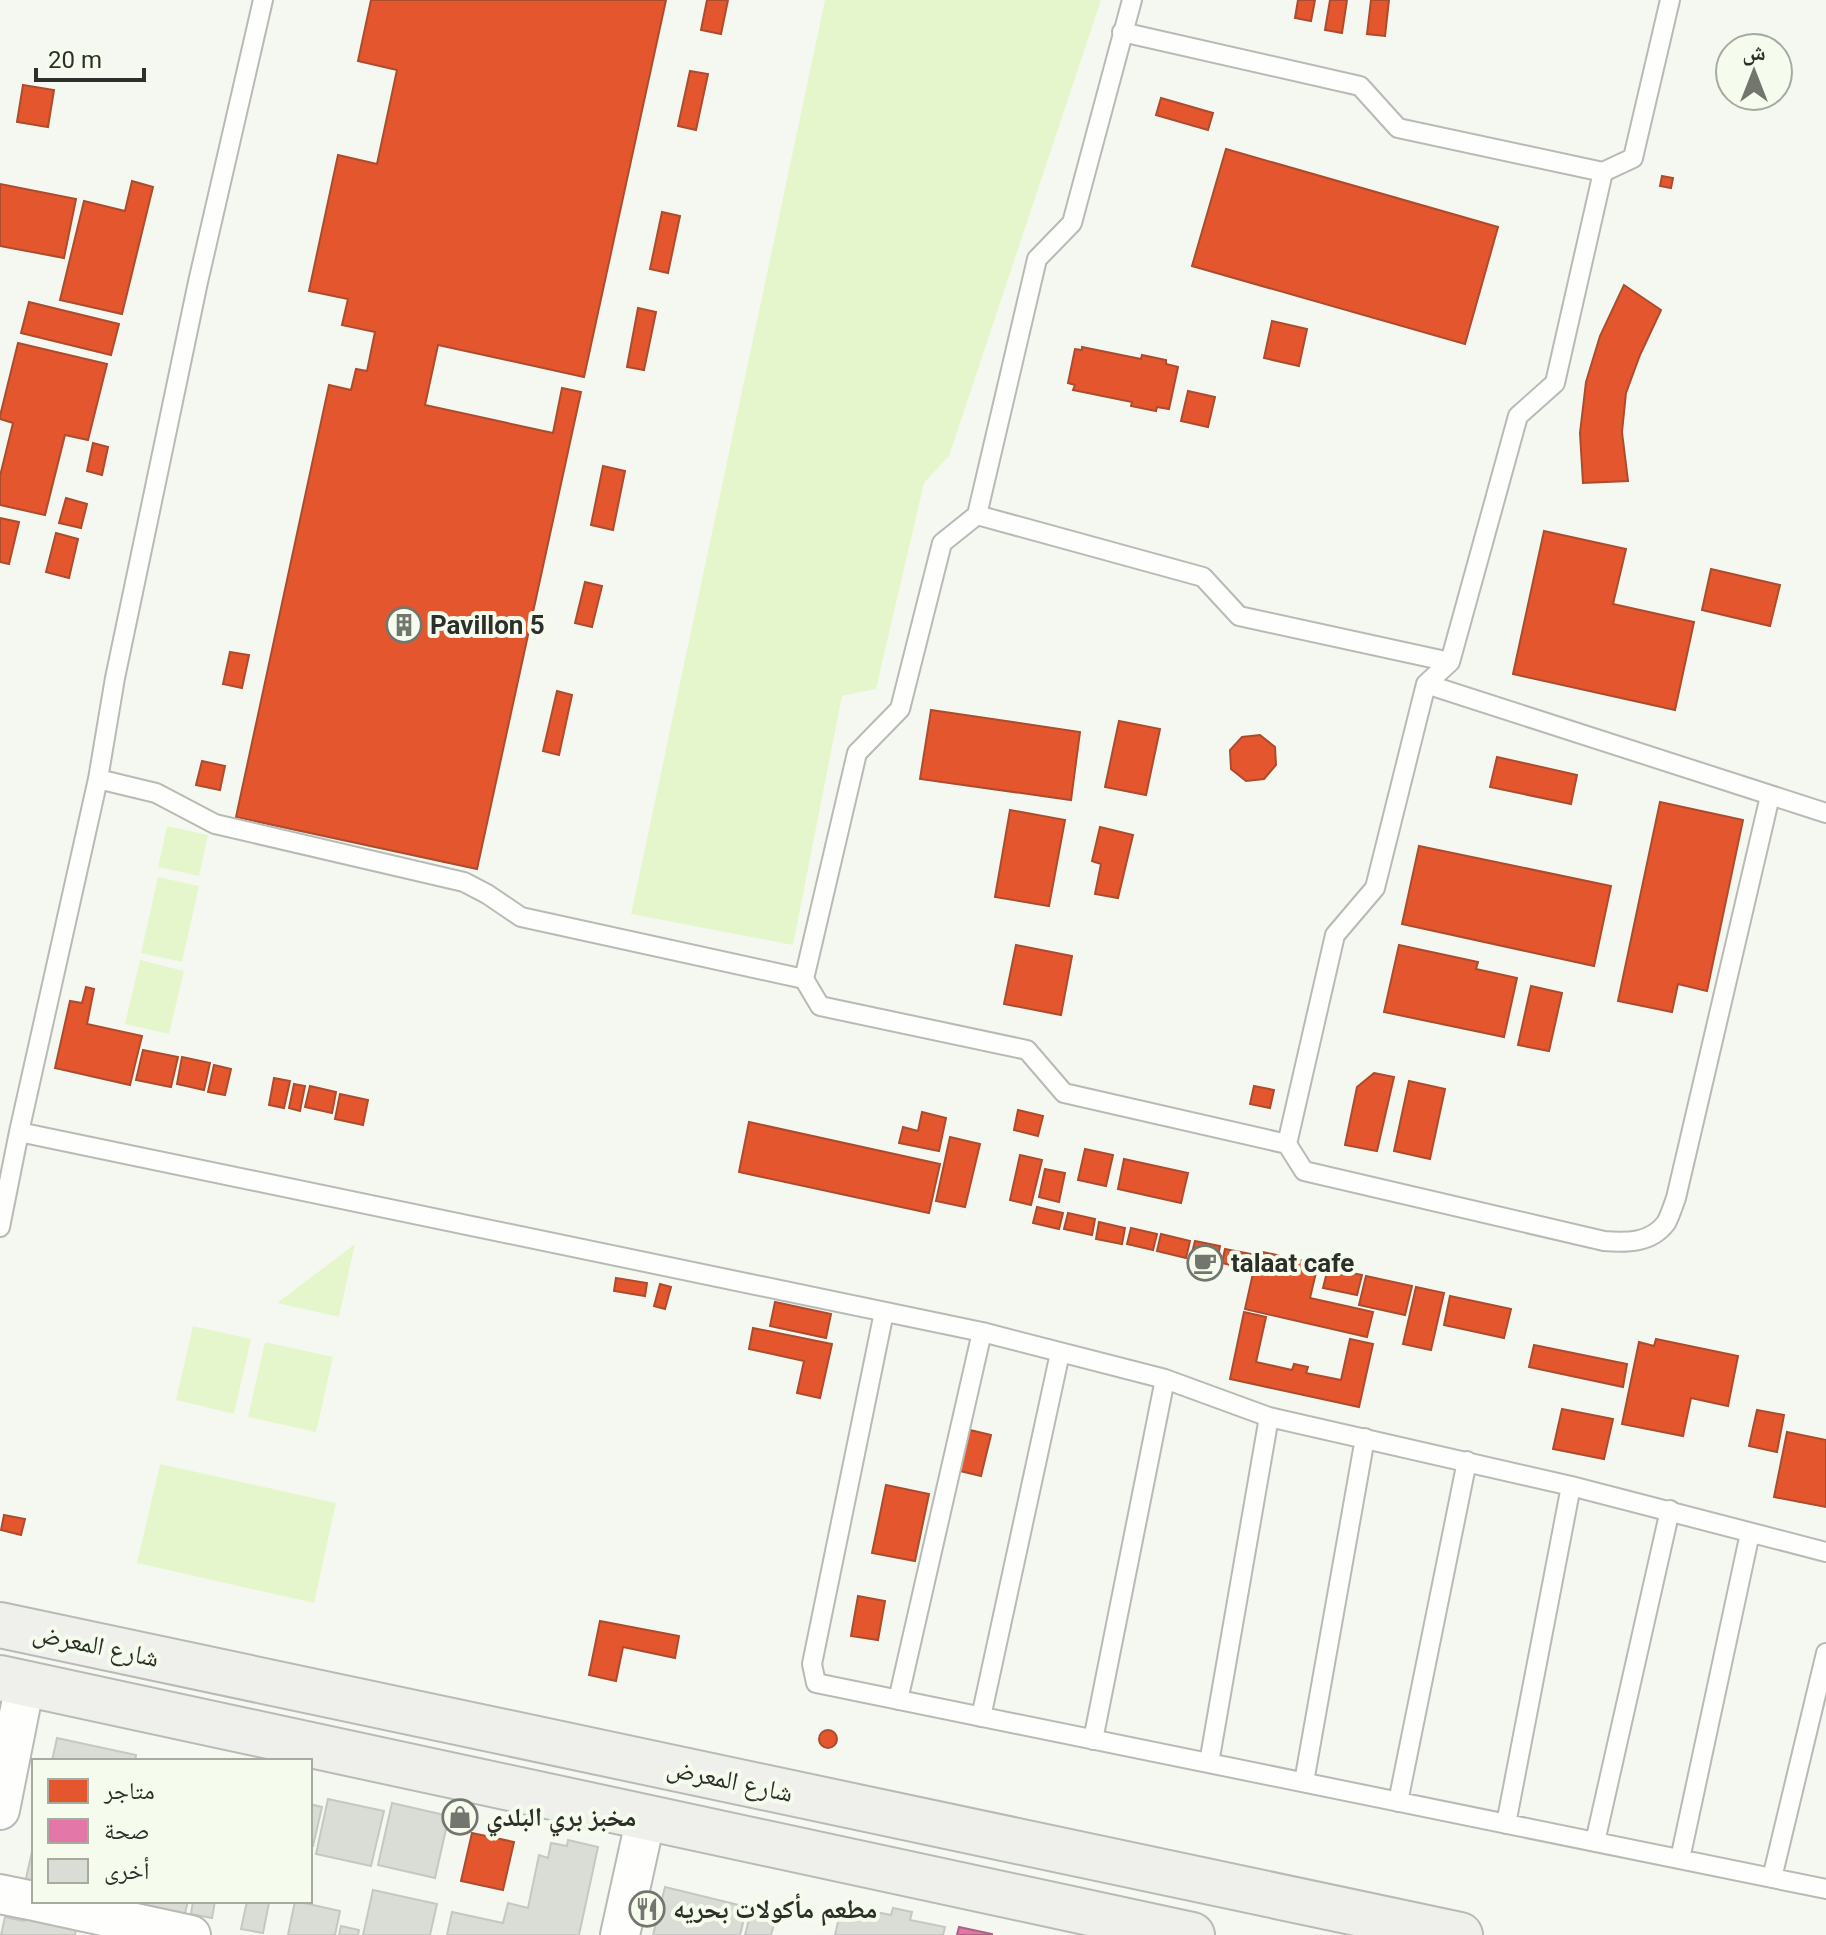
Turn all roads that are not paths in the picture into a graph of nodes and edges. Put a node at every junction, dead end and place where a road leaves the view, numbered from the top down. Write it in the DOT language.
graph roads {
  1 [pos="263,0"];
  2 [pos="1132,0"];
  3 [pos="1670,0"];
  4 [pos="1122,32"];
  5 [pos="1603,172"];
  6 [pos="977,515"];
  7 [pos="1450,662"];
  8 [pos="1426,684"];
  9 [pos="98,779"];
  10 [pos="1770,796"];
  11 [pos="1826,813"];
  12 [pos="804,979"];
  13 [pos="19,1132"];
  14 [pos="1287,1144"];
  15 [pos="0,1227"];
  16 [pos="884,1312"];
  17 [pos="982,1332"];
  18 [pos="1060,1353"];
  19 [pos="1165,1379"];
  20 [pos="1269,1417"];
  21 [pos="1365,1438"];
  22 [pos="1467,1461"];
  23 [pos="1571,1486"];
  24 [pos="1670,1510"];
  25 [pos="1750,1533"];
  26 [pos="1826,1552"];
  27 [pos="0,1625"];
  28 [pos="68,1639"];
  29 [pos="1826,1653"];
  30 [pos="27,1684"];
  31 [pos="898,1700"];
  32 [pos="981,1717"];
  33 [pos="1093,1740"];
  34 [pos="1209,1763"];
  35 [pos="1304,1782"];
  36 [pos="780,1790"];
  37 [pos="1398,1802"];
  38 [pos="0,1810"];
  39 [pos="646,1817"];
  40 [pos="1506,1824"];
  41 [pos="1595,1842"];
  42 [pos="769,1844"];
  43 [pos="1680,1859"];
  44 [pos="1772,1878"];
  45 [pos="1826,1889"];
  46 [pos="0,1894"];
  47 [pos="32,1901"];
  48 [pos="43,1903"];
  49 [pos="191,1935"];
  50 [pos="620,1935"];
  51 [pos="1192,1935"];
  52 [pos="1460,1935"];
  1 -- 9 [label="lane"];
  2 -- 4 [label="lane"];
  3 -- 5 [label="lane"];
  4 -- 5 [label="lane"];
  4 -- 6 [label="lane"];
  5 -- 7 [label="lane"];
  6 -- 7 [label="lane"];
  6 -- 12 [label="lane"];
  7 -- 8 [label="lane"];
  8 -- 10 [label="lane"];
  8 -- 14 [label="lane"];
  9 -- 12 [label="lane"];
  9 -- 13 [label="lane"];
  10 -- 11 [label="lane"];
  10 -- 14 [label="lane"];
  12 -- 14 [label="lane"];
  13 -- 15 [label="lane"];
  13 -- 16 [label="lane"];
  16 -- 17 [label="lane"];
  16 -- 31 [label="lane"];
  17 -- 18 [label="lane"];
  17 -- 31 [label="lane"];
  18 -- 19 [label="lane"];
  18 -- 32 [label="lane"];
  19 -- 20 [label="lane"];
  19 -- 33 [label="lane"];
  20 -- 21 [label="lane"];
  20 -- 34 [label="lane"];
  21 -- 22 [label="lane"];
  21 -- 35 [label="lane"];
  22 -- 23 [label="lane"];
  22 -- 37 [label="lane"];
  23 -- 24 [label="lane"];
  23 -- 40 [label="lane"];
  24 -- 25 [label="lane"];
  24 -- 41 [label="lane"];
  25 -- 26 [label="lane"];
  25 -- 43 [label="lane"];
  27 -- 28 [label="main road, شارع المعرض"];
  28 -- 30 [label="main road"];
  28 -- 36 [label="main road, شارع المعرض"];
  29 -- 44 [label="lane"];
  30 -- 38 [label="street"];
  30 -- 39 [label="main road, شارع المعرض"];
  31 -- 32 [label="lane"];
  32 -- 33 [label="lane"];
  33 -- 34 [label="lane"];
  34 -- 35 [label="lane"];
  35 -- 37 [label="lane"];
  36 -- 42 [label="main road"];
  36 -- 52 [label="main road, شارع المعرض"];
  37 -- 40 [label="lane"];
  39 -- 42 [label="main road, شارع المعرض"];
  39 -- 50 [label="street"];
  40 -- 41 [label="lane"];
  41 -- 43 [label="lane"];
  42 -- 51 [label="main road, شارع المعرض"];
  43 -- 44 [label="lane"];
  44 -- 45 [label="lane"];
  46 -- 47 [label="street"];
  48 -- 49 [label="street"];
}
